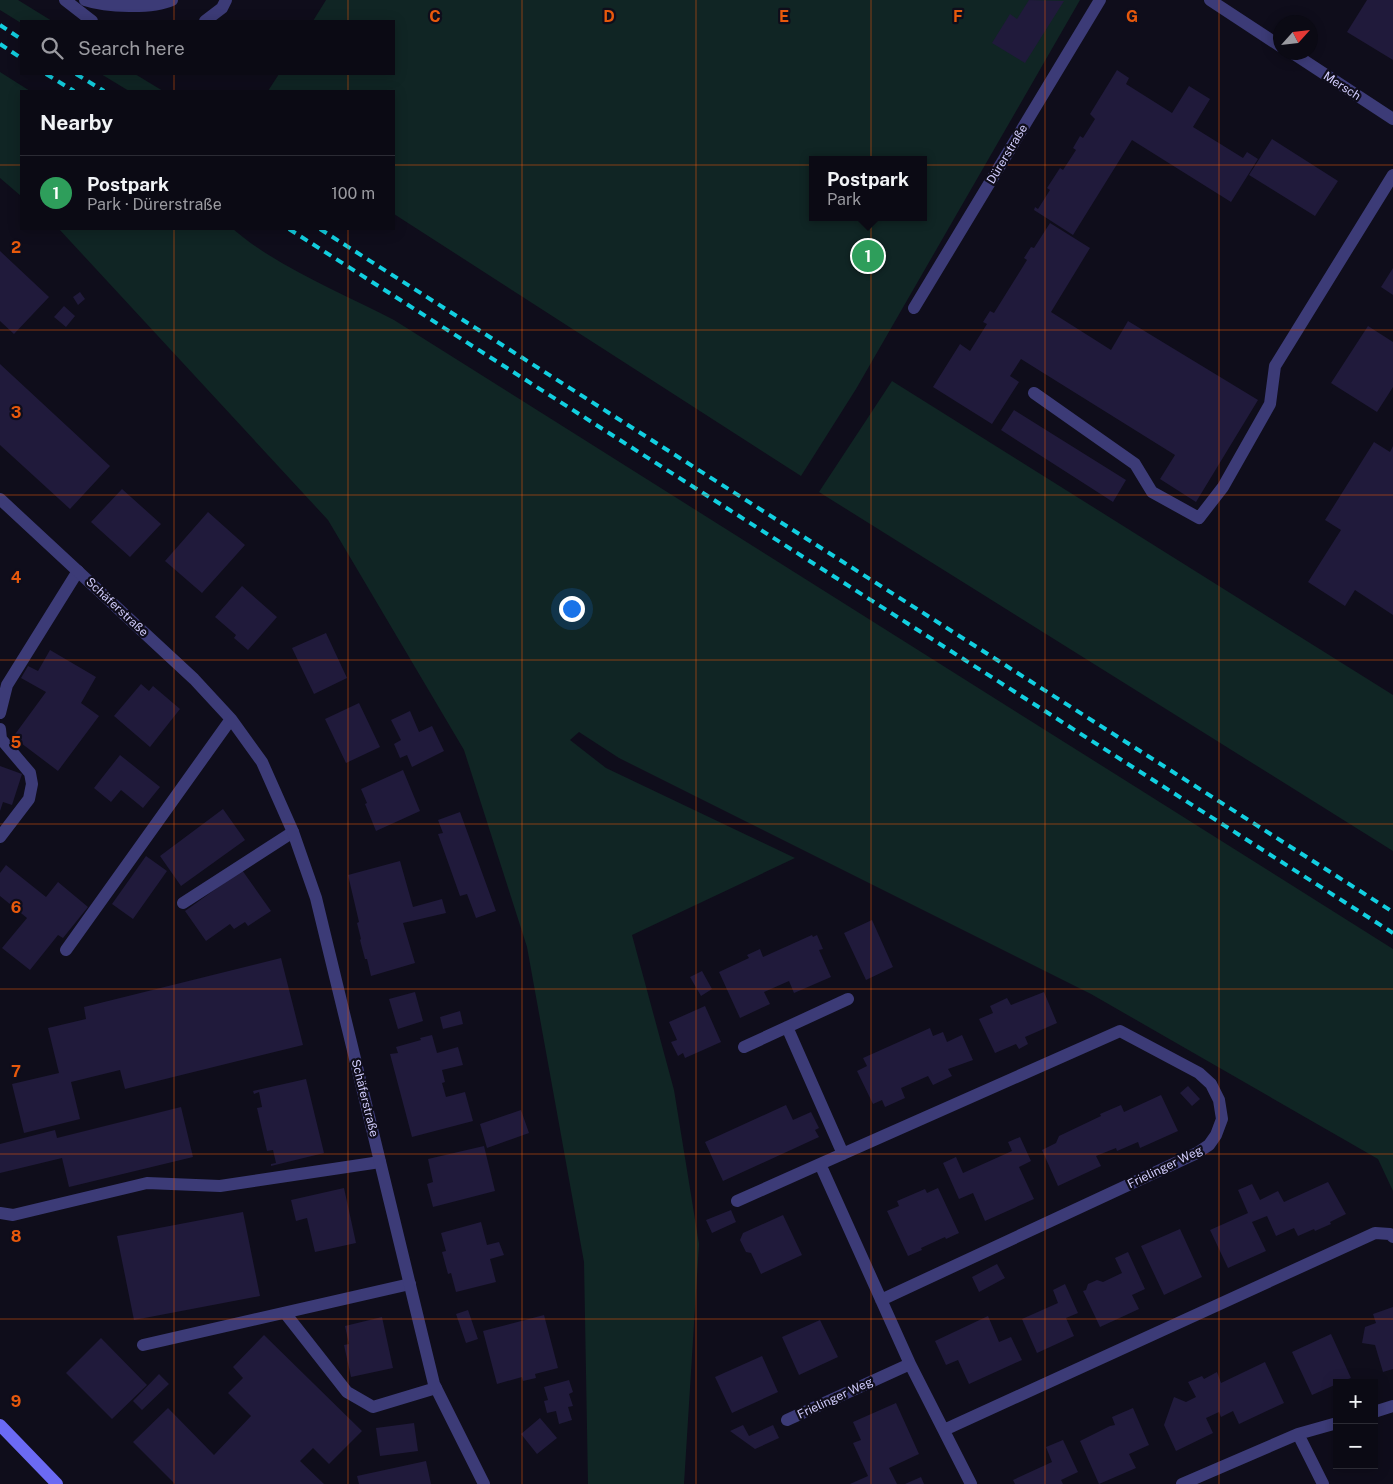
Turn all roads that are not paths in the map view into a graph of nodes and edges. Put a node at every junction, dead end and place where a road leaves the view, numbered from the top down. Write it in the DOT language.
graph roads {
  1 [pos="65,0"];
  2 [pos="85,0"];
  3 [pos="172,0"];
  4 [pos="226,0"];
  5 [pos="1100,0"];
  6 [pos="1210,0"];
  7 [pos="91,20"];
  8 [pos="206,20"];
  9 [pos="1273,41"];
  10 [pos="1303,60"];
  11 [pos="1393,119"];
  12 [pos="1393,175"];
  13 [pos="914,308"];
  14 [pos="1034,393"];
  15 [pos="0,499"];
  16 [pos="78,571"];
  17 [pos="0,713"];
  18 [pos="231,719"];
  19 [pos="0,729"];
  20 [pos="293,832"];
  21 [pos="0,837"];
  22 [pos="183,903"];
  23 [pos="66,950"];
  24 [pos="848,999"];
  25 [pos="787,1027"];
  26 [pos="744,1047"];
  27 [pos="843,1154"];
  28 [pos="380,1162"];
  29 [pos="820,1164"];
  30 [pos="737,1201"];
  31 [pos="0,1213"];
  32 [pos="1393,1237"];
  33 [pos="410,1284"];
  34 [pos="881,1300"];
  35 [pos="285,1313"];
  36 [pos="143,1345"];
  37 [pos="910,1364"];
  38 [pos="436,1388"];
  39 [pos="1393,1406"];
  40 [pos="1378,1411"];
  41 [pos="788,1420"];
  42 [pos="1333,1423"];
  43 [pos="0,1425"];
  44 [pos="944,1430"];
  45 [pos="1298,1434"];
  46 [pos="57,1484"];
  47 [pos="484,1484"];
  48 [pos="971,1484"];
  49 [pos="1182,1484"];
  50 [pos="1323,1484"];
  1 -- 7 [label="street"];
  2 -- 3 [label="street"];
  4 -- 8 [label="street"];
  5 -- 13 [label="street, Dürerstraße"];
  6 -- 9 [label="street"];
  10 -- 11 [label="street, Mersch"];
  12 -- 14 [label="street"];
  15 -- 16 [label="street, Schäferstraße"];
  16 -- 17 [label="street"];
  16 -- 18 [label="street, Schäferstraße"];
  18 -- 20 [label="street, Schäferstraße"];
  18 -- 23 [label="street"];
  19 -- 21 [label="street"];
  20 -- 22 [label="street"];
  20 -- 28 [label="street, Schäferstraße"];
  24 -- 25 [label="street"];
  25 -- 26 [label="street"];
  25 -- 27 [label="street"];
  27 -- 29 [label="street, Frielinger Weg"];
  27 -- 34 [label="street, Frielinger Weg"];
  28 -- 31 [label="street"];
  28 -- 33 [label="street, Schäferstraße"];
  29 -- 30 [label="street, Frielinger Weg"];
  29 -- 34 [label="street"];
  32 -- 44 [label="street"];
  33 -- 35 [label="street"];
  33 -- 38 [label="street, Schäferstraße"];
  34 -- 37 [label="street"];
  35 -- 36 [label="street"];
  35 -- 38 [label="street"];
  37 -- 41 [label="street, Frielinger Weg"];
  37 -- 44 [label="street"];
  38 -- 47 [label="street, Schäferstraße"];
  39 -- 40 [label="street"];
  42 -- 45 [label="street"];
  43 -- 46 [label="main road"];
  44 -- 48 [label="street"];
  45 -- 49 [label="street"];
  45 -- 50 [label="street"];
}
